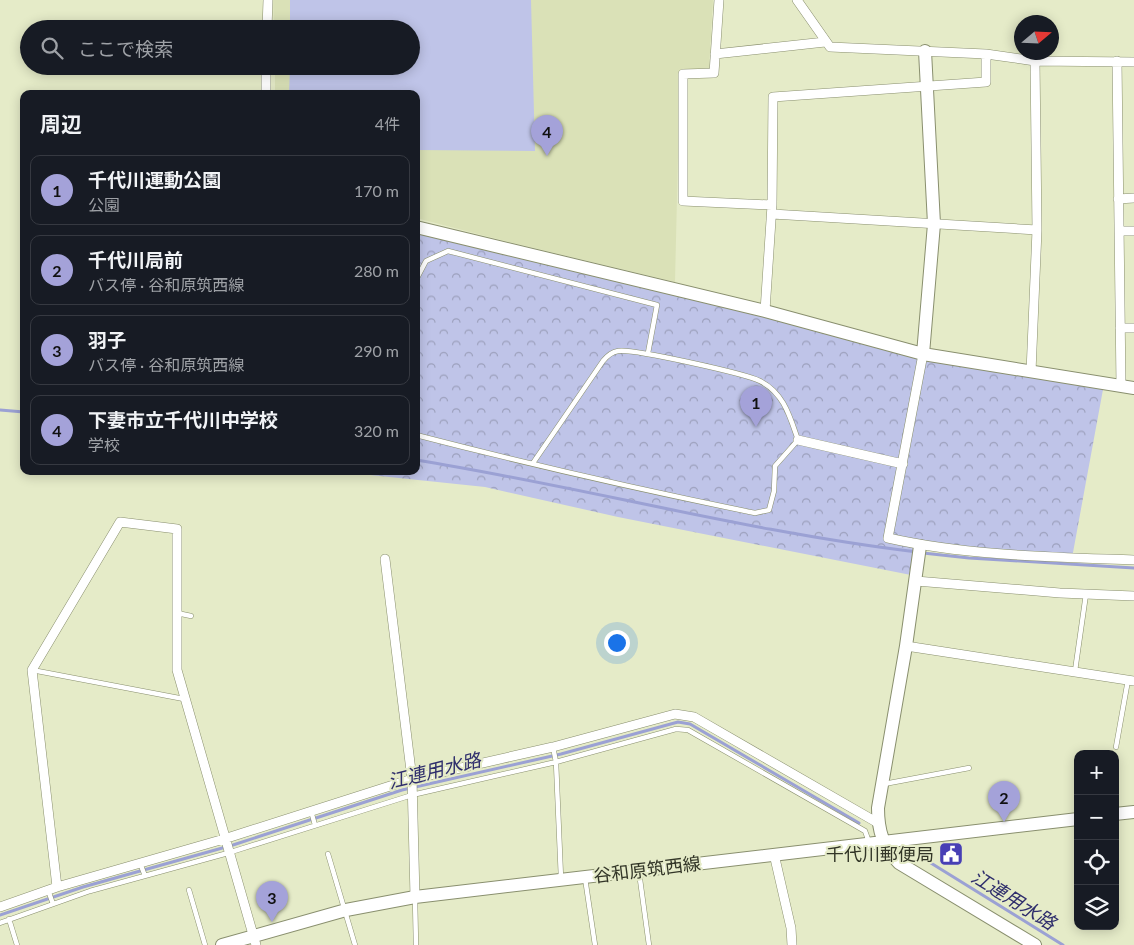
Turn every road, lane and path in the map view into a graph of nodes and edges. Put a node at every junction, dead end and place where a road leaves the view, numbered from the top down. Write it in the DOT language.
graph roads {
  1 [pos="268,0"];
  2 [pos="719,0"];
  3 [pos="797,0"];
  4 [pos="267,20"];
  5 [pos="825,42"];
  6 [pos="924,51"];
  7 [pos="715,54"];
  8 [pos="986,54"];
  9 [pos="1035,61"];
  10 [pos="1117,61"];
  11 [pos="1134,62"];
  12 [pos="266,75"];
  13 [pos="928,88"];
  14 [pos="266,90"];
  15 [pos="1134,198"];
  16 [pos="1118,199"];
  17 [pos="772,209"];
  18 [pos="934,224"];
  19 [pos="420,228"];
  20 [pos="1037,230"];
  21 [pos="1134,231"];
  22 [pos="1119,232"];
  23 [pos="420,272"];
  24 [pos="765,311"];
  25 [pos="1120,328"];
  26 [pos="1134,328"];
  27 [pos="648,353"];
  28 [pos="923,354"];
  29 [pos="1031,372"];
  30 [pos="1121,386"];
  31 [pos="1134,388"];
  32 [pos="420,436"];
  33 [pos="798,440"];
  34 [pos="533,463"];
  35 [pos="903,464"];
  36 [pos="920,546"];
  37 [pos="385,559"];
  38 [pos="1134,560"];
  39 [pos="916,581"];
  40 [pos="1086,594"];
  41 [pos="1134,596"];
  42 [pos="177,612"];
  43 [pos="191,616"];
  44 [pos="906,646"];
  45 [pos="32,670"];
  46 [pos="1075,672"];
  47 [pos="1131,681"];
  48 [pos="184,699"];
  49 [pos="704,726"];
  50 [pos="698,735"];
  51 [pos="1116,746"];
  52 [pos="553,747"];
  53 [pos="556,762"];
  54 [pos="969,768"];
  55 [pos="412,779"];
  56 [pos="882,784"];
  57 [pos="412,795"];
  58 [pos="311,811"];
  59 [pos="1134,812"];
  60 [pos="1119,814"];
  61 [pos="1074,819"];
  62 [pos="878,824"];
  63 [pos="315,825"];
  64 [pos="224,839"];
  65 [pos="883,842"];
  66 [pos="869,844"];
  67 [pos="228,853"];
  68 [pos="328,854"];
  69 [pos="774,854"];
  70 [pos="140,863"];
  71 [pos="638,870"];
  72 [pos="145,876"];
  73 [pos="585,876"];
  74 [pos="561,880"];
  75 [pos="52,889"];
  76 [pos="190,890"];
  77 [pos="415,897"];
  78 [pos="53,904"];
  79 [pos="0,907"];
  80 [pos="346,910"];
  81 [pos="9,919"];
  82 [pos="0,923"];
  83 [pos="254,940"];
  84 [pos="17,945"];
  85 [pos="205,945"];
  86 [pos="222,945"];
  87 [pos="355,945"];
  88 [pos="416,945"];
  89 [pos="595,945"];
  90 [pos="649,945"];
  91 [pos="792,945"];
  92 [pos="1035,945"];
  1 -- 4 [label="street"];
  2 -- 7 [label="street"];
  3 -- 5 [label="street"];
  5 -- 6 [label="street"];
  5 -- 7 [label="street"];
  6 -- 8 [label="street"];
  6 -- 13 [label="street"];
  7 -- 17 [label="street"];
  8 -- 9 [label="street"];
  8 -- 13 [label="street"];
  9 -- 10 [label="street"];
  9 -- 20 [label="street"];
  10 -- 11 [label="street"];
  10 -- 16 [label="street"];
  12 -- 14 [label="street"];
  13 -- 17 [label="street"];
  13 -- 18 [label="street"];
  15 -- 16 [label="street"];
  16 -- 22 [label="street"];
  17 -- 18 [label="street"];
  17 -- 24 [label="street"];
  18 -- 20 [label="street"];
  18 -- 28 [label="street"];
  19 -- 24 [label="street"];
  20 -- 29 [label="street"];
  21 -- 22 [label="street"];
  22 -- 25 [label="street"];
  23 -- 27 [label="lane"];
  24 -- 28 [label="street"];
  25 -- 26 [label="street"];
  25 -- 30 [label="street"];
  27 -- 33 [label="lane"];
  27 -- 34 [label="lane"];
  28 -- 29 [label="street"];
  28 -- 35 [label="street"];
  29 -- 30 [label="street"];
  30 -- 31 [label="street"];
  32 -- 34 [label="lane"];
  33 -- 34 [label="lane"];
  33 -- 35 [label="street"];
  35 -- 36 [label="street"];
  36 -- 38 [label="street"];
  36 -- 39 [label="street"];
  37 -- 55 [label="street"];
  39 -- 40 [label="street"];
  39 -- 44 [label="street"];
  40 -- 41 [label="street"];
  40 -- 46 [label="lane"];
  42 -- 43 [label="lane"];
  42 -- 45 [label="street"];
  42 -- 48 [label="street"];
  44 -- 46 [label="street"];
  44 -- 56 [label="street"];
  45 -- 48 [label="lane"];
  45 -- 75 [label="street"];
  46 -- 47 [label="street"];
  47 -- 51 [label="lane"];
  48 -- 64 [label="street"];
  49 -- 50 [label="lane"];
  49 -- 52 [label="street"];
  49 -- 62 [label="street"];
  50 -- 53 [label="lane"];
  50 -- 66 [label="lane"];
  52 -- 53 [label="lane"];
  52 -- 55 [label="street"];
  53 -- 57 [label="lane"];
  53 -- 74 [label="lane"];
  54 -- 56 [label="lane"];
  55 -- 57 [label="street"];
  55 -- 58 [label="street"];
  56 -- 62 [label="street"];
  57 -- 63 [label="lane"];
  57 -- 77 [label="street"];
  58 -- 63 [label="lane"];
  58 -- 64 [label="street"];
  59 -- 60 [label="street"];
  61 -- 65 [label="street, 谷和原筑西線"];
  62 -- 65 [label="street"];
  63 -- 67 [label="lane"];
  64 -- 67 [label="street"];
  64 -- 70 [label="street"];
  65 -- 66 [label="street, 谷和原筑西線"];
  65 -- 92 [label="street"];
  66 -- 69 [label="street, 谷和原筑西線"];
  67 -- 72 [label="lane"];
  67 -- 83 [label="street"];
  68 -- 80 [label="lane"];
  69 -- 71 [label="street, 谷和原筑西線"];
  69 -- 91 [label="street"];
  70 -- 72 [label="lane"];
  70 -- 75 [label="street"];
  71 -- 73 [label="street, 谷和原筑西線"];
  71 -- 90 [label="lane"];
  72 -- 78 [label="lane"];
  73 -- 74 [label="street, 谷和原筑西線"];
  73 -- 89 [label="lane"];
  74 -- 77 [label="street, 谷和原筑西線"];
  75 -- 78 [label="lane"];
  75 -- 79 [label="street"];
  76 -- 85 [label="lane"];
  77 -- 80 [label="street, 谷和原筑西線"];
  77 -- 88 [label="lane"];
  78 -- 81 [label="lane"];
  80 -- 83 [label="street, 谷和原筑西線"];
  80 -- 87 [label="lane"];
  81 -- 82 [label="lane"];
  81 -- 84 [label="lane"];
  83 -- 86 [label="street, 谷和原筑西線"];
}
